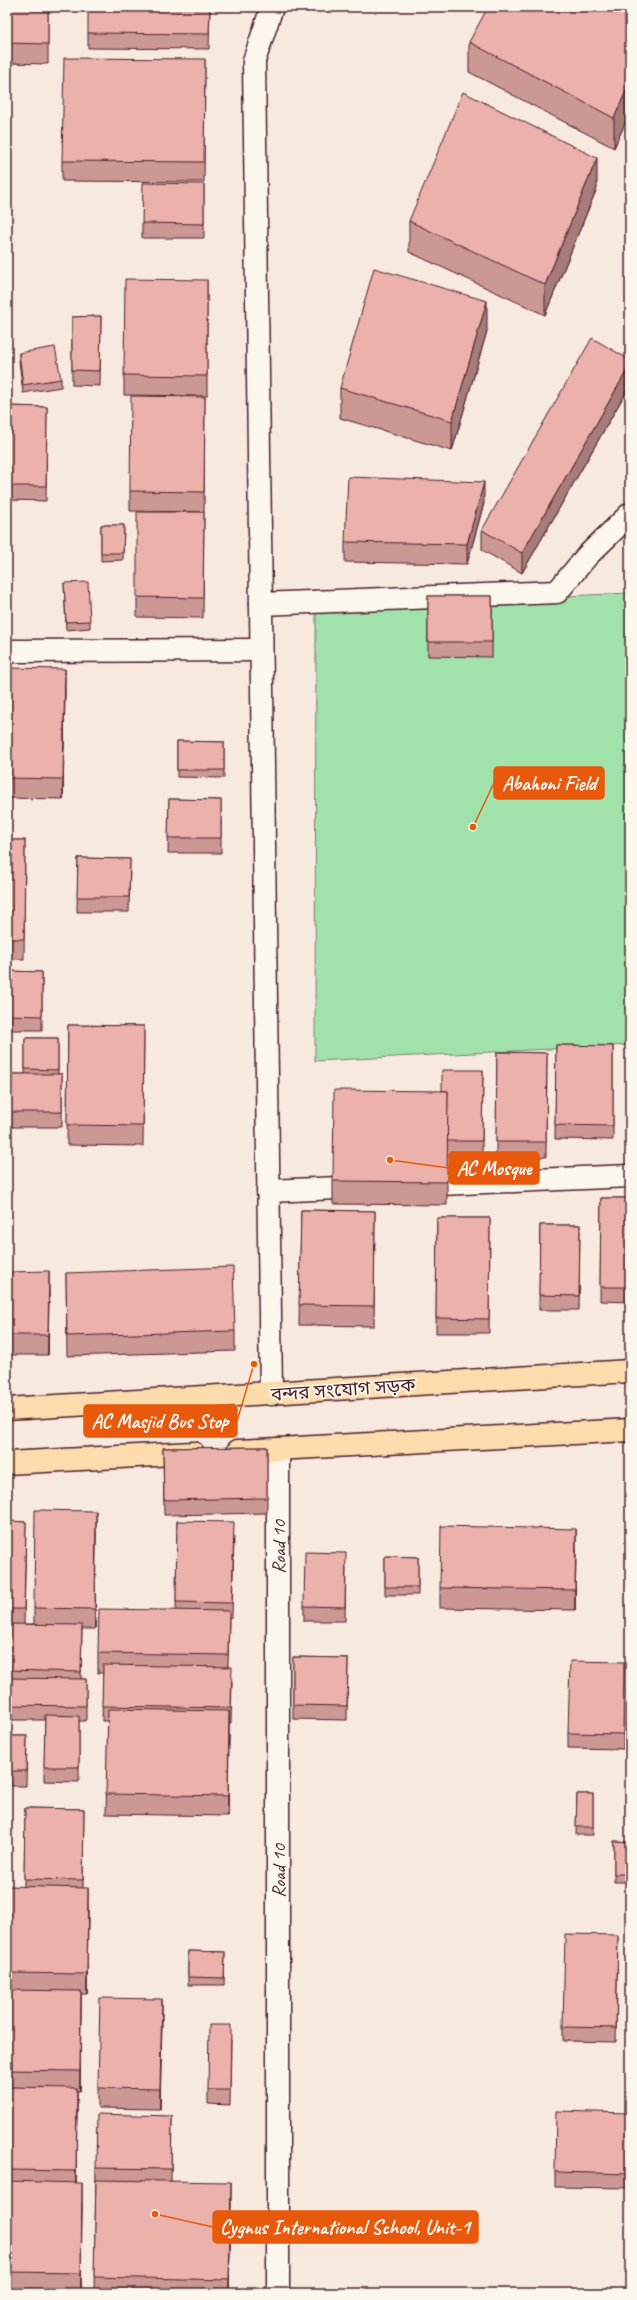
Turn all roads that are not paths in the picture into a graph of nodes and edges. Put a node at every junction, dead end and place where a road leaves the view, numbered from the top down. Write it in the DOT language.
graph roads {
  1 [pos="272,7"];
  2 [pos="630,514"];
  3 [pos="261,604"];
  4 [pos="261,650"];
  5 [pos="7,651"];
  6 [pos="630,1176"];
  7 [pos="268,1191"];
  8 [pos="630,1371"];
  9 [pos="271,1394"];
  10 [pos="7,1409"];
  11 [pos="630,1430"];
  12 [pos="278,1449"];
  13 [pos="7,1463"];
  14 [pos="278,2293"];
  1 -- 3 [label="street"];
  2 -- 3 [label="street"];
  3 -- 4 [label="street"];
  4 -- 5 [label="street"];
  4 -- 7 [label="street"];
  6 -- 7 [label="street"];
  7 -- 9 [label="street"];
  8 -- 9 [label="highway, বন্দর সংযোগ সড়ক"];
  9 -- 10 [label="highway, বন্দর সংযোগ সড়ক"];
  11 -- 12 [label="highway"];
  12 -- 13 [label="highway"];
  12 -- 14 [label="street, Road 10"];
}
